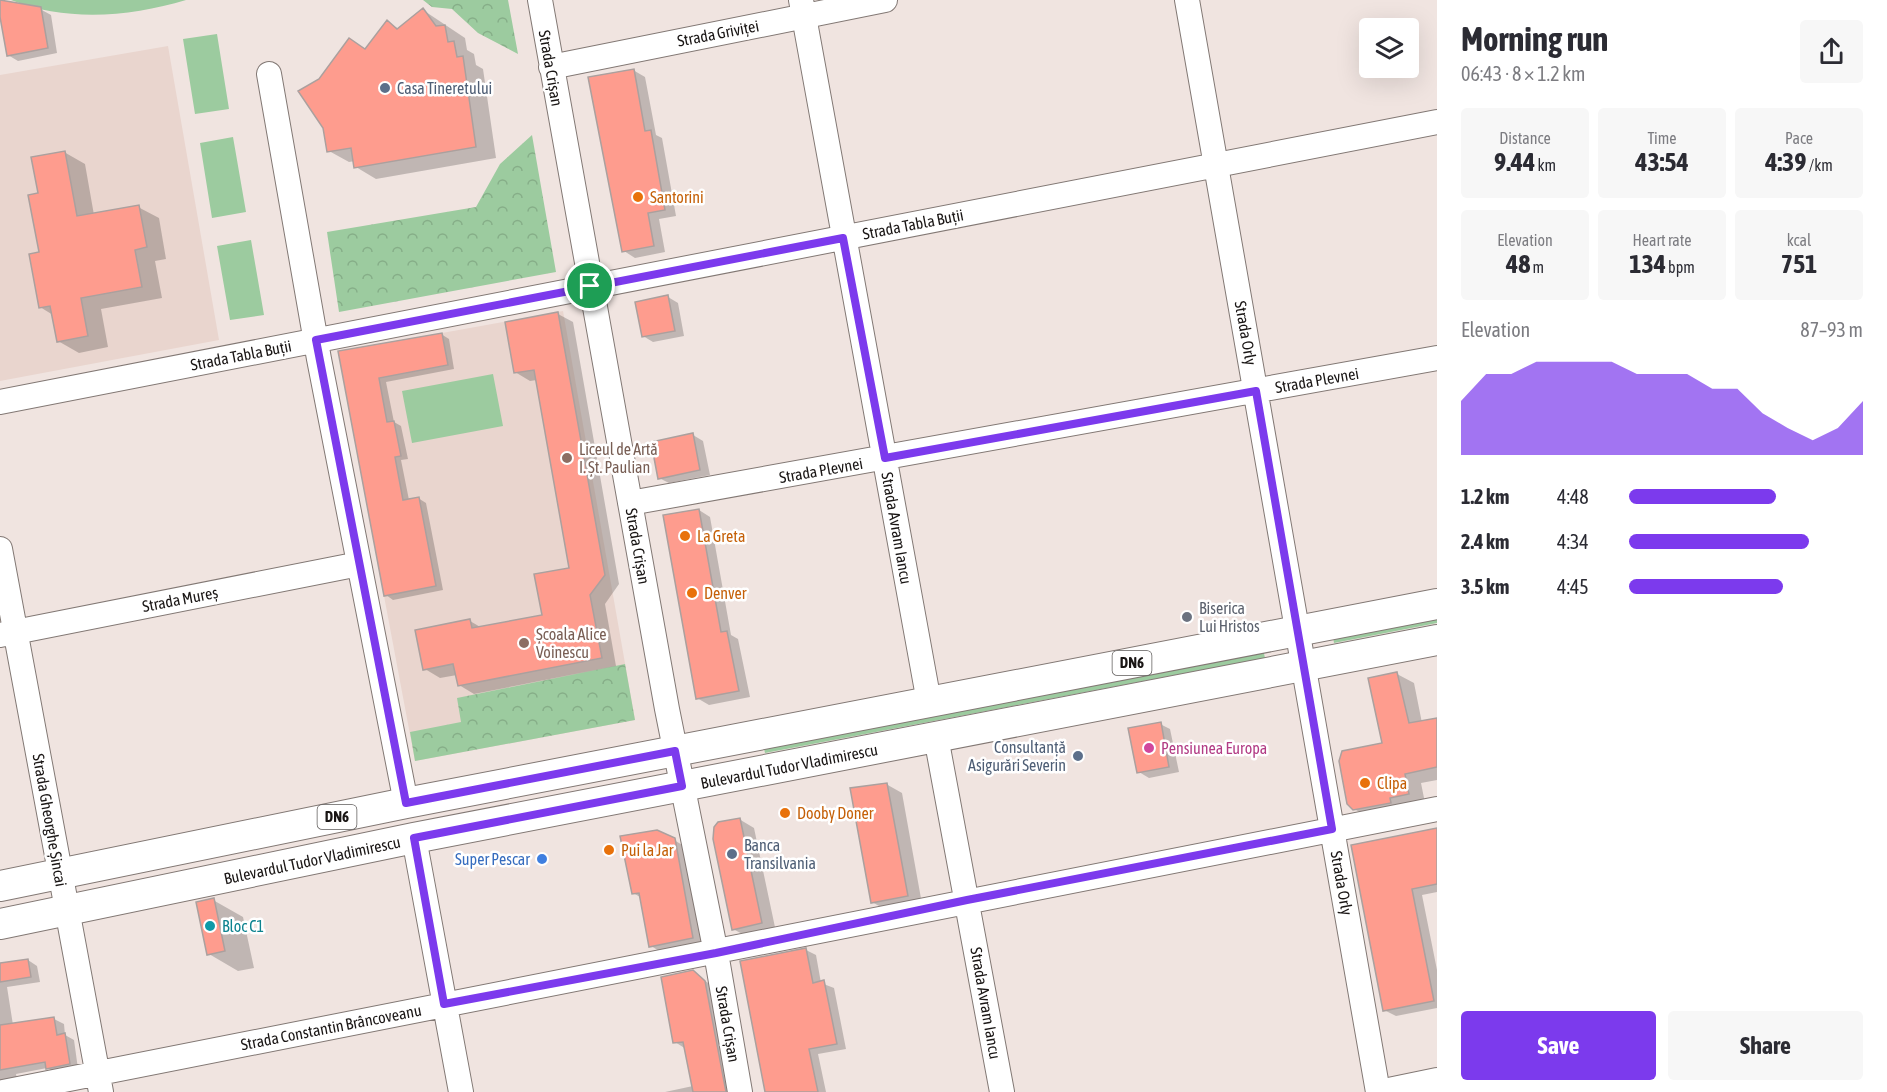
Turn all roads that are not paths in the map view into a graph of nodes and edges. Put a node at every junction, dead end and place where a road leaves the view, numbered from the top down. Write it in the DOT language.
graph roads {
  1 [pos="540,0"];
  2 [pos="885,0"];
  3 [pos="1188,0"];
  4 [pos="802,8"];
  5 [pos="551,67"];
  6 [pos="269,74"];
  7 [pos="1437,123"];
  8 [pos="1217,165"];
  9 [pos="843,238"];
  10 [pos="590,286"];
  11 [pos="316,340"];
  12 [pos="1437,358"];
  13 [pos="1256,391"];
  14 [pos="0,402"];
  15 [pos="885,458"];
  16 [pos="630,503"];
  17 [pos="0,549"];
  18 [pos="359,564"];
  19 [pos="1437,604"];
  20 [pos="1299,631"];
  21 [pos="8,633"];
  22 [pos="1437,640"];
  23 [pos="1305,666"];
  24 [pos="929,702"];
  25 [pos="936,737"];
  26 [pos="675,751"];
  27 [pos="682,786"];
  28 [pos="406,803"];
  29 [pos="1437,809"];
  30 [pos="1332,829"];
  31 [pos="414,838"];
  32 [pos="59,874"];
  33 [pos="0,886"];
  34 [pos="967,900"];
  35 [pos="66,910"];
  36 [pos="0,924"];
  37 [pos="716,953"];
  38 [pos="444,1004"];
  39 [pos="1437,1080"];
  40 [pos="99,1083"];
  41 [pos="3,1092"];
  42 [pos="461,1092"];
  43 [pos="740,1092"];
  44 [pos="1002,1092"];
  45 [pos="1378,1092"];
  1 -- 5 [label="street, Strada Crișan"];
  2 -- 4 [label="street, Strada Griviței"];
  3 -- 8 [label="street, Strada Orly"];
  4 -- 5 [label="street, Strada Griviței"];
  4 -- 9 [label="street, Strada Avram Iancu"];
  5 -- 10 [label="street, Strada Crișan"];
  6 -- 11 [label="street"];
  7 -- 8 [label="street, Strada Tabla Buții"];
  8 -- 9 [label="street, Strada Tabla Buții"];
  8 -- 13 [label="street, Strada Orly"];
  9 -- 10 [label="street, Strada Tabla Buții"];
  9 -- 15 [label="street, Strada Avram Iancu"];
  10 -- 11 [label="street, Strada Tabla Buții"];
  10 -- 16 [label="street, Strada Crișan"];
  11 -- 14 [label="street, Strada Tabla Buții"];
  11 -- 18 [label="street"];
  12 -- 13 [label="street, Strada Plevnei"];
  13 -- 15 [label="street, Strada Plevnei"];
  13 -- 20 [label="street, Strada Orly"];
  15 -- 16 [label="street, Strada Plevnei"];
  15 -- 24 [label="street, Strada Avram Iancu"];
  16 -- 26 [label="street, Strada Crișan"];
  17 -- 21 [label="street, Strada Gheorghe Șincai"];
  18 -- 21 [label="street, Strada Mureș"];
  18 -- 28 [label="street"];
  19 -- 20 [label="main road, DN6"];
  20 -- 23 [label="street, Strada Orly"];
  20 -- 24 [label="main road, DN6"];
  21 -- 32 [label="street, Strada Gheorghe Șincai"];
  22 -- 23 [label="main road, Bulevardul Tudor Vladimirescu / DN6"];
  23 -- 25 [label="main road, Bulevardul Tudor Vladimirescu / DN6"];
  23 -- 30 [label="street, Strada Orly"];
  24 -- 26 [label="main road, DN6"];
  25 -- 27 [label="main road, Bulevardul Tudor Vladimirescu / DN6"];
  25 -- 34 [label="street, Strada Avram Iancu"];
  26 -- 27 [label="street, Strada Crișan"];
  26 -- 28 [label="main road, DN6"];
  27 -- 31 [label="main road, Bulevardul Tudor Vladimirescu / DN6"];
  27 -- 37 [label="street, Strada Crișan"];
  28 -- 32 [label="main road, DN6"];
  29 -- 30 [label="street, Strada Constantin Brâncoveanu"];
  30 -- 34 [label="street, Strada Constantin Brâncoveanu"];
  30 -- 45 [label="street, Strada Orly"];
  31 -- 35 [label="main road, Bulevardul Tudor Vladimirescu / DN6"];
  31 -- 38 [label="street"];
  32 -- 33 [label="main road, DN6"];
  32 -- 35 [label="street, Strada Gheorghe Șincai"];
  34 -- 37 [label="street, Strada Constantin Brâncoveanu"];
  34 -- 44 [label="street, Strada Avram Iancu"];
  35 -- 36 [label="main road, Bulevardul Tudor Vladimirescu / DN6"];
  35 -- 40 [label="street, Strada Gheorghe Șincai"];
  37 -- 38 [label="street, Strada Constantin Brâncoveanu"];
  37 -- 43 [label="street, Strada Crișan"];
  38 -- 40 [label="street, Strada Constantin Brâncoveanu"];
  38 -- 42 [label="street"];
  39 -- 45 [label="street"];
  40 -- 41 [label="street, Strada Constantin Brâncoveanu"];
}
